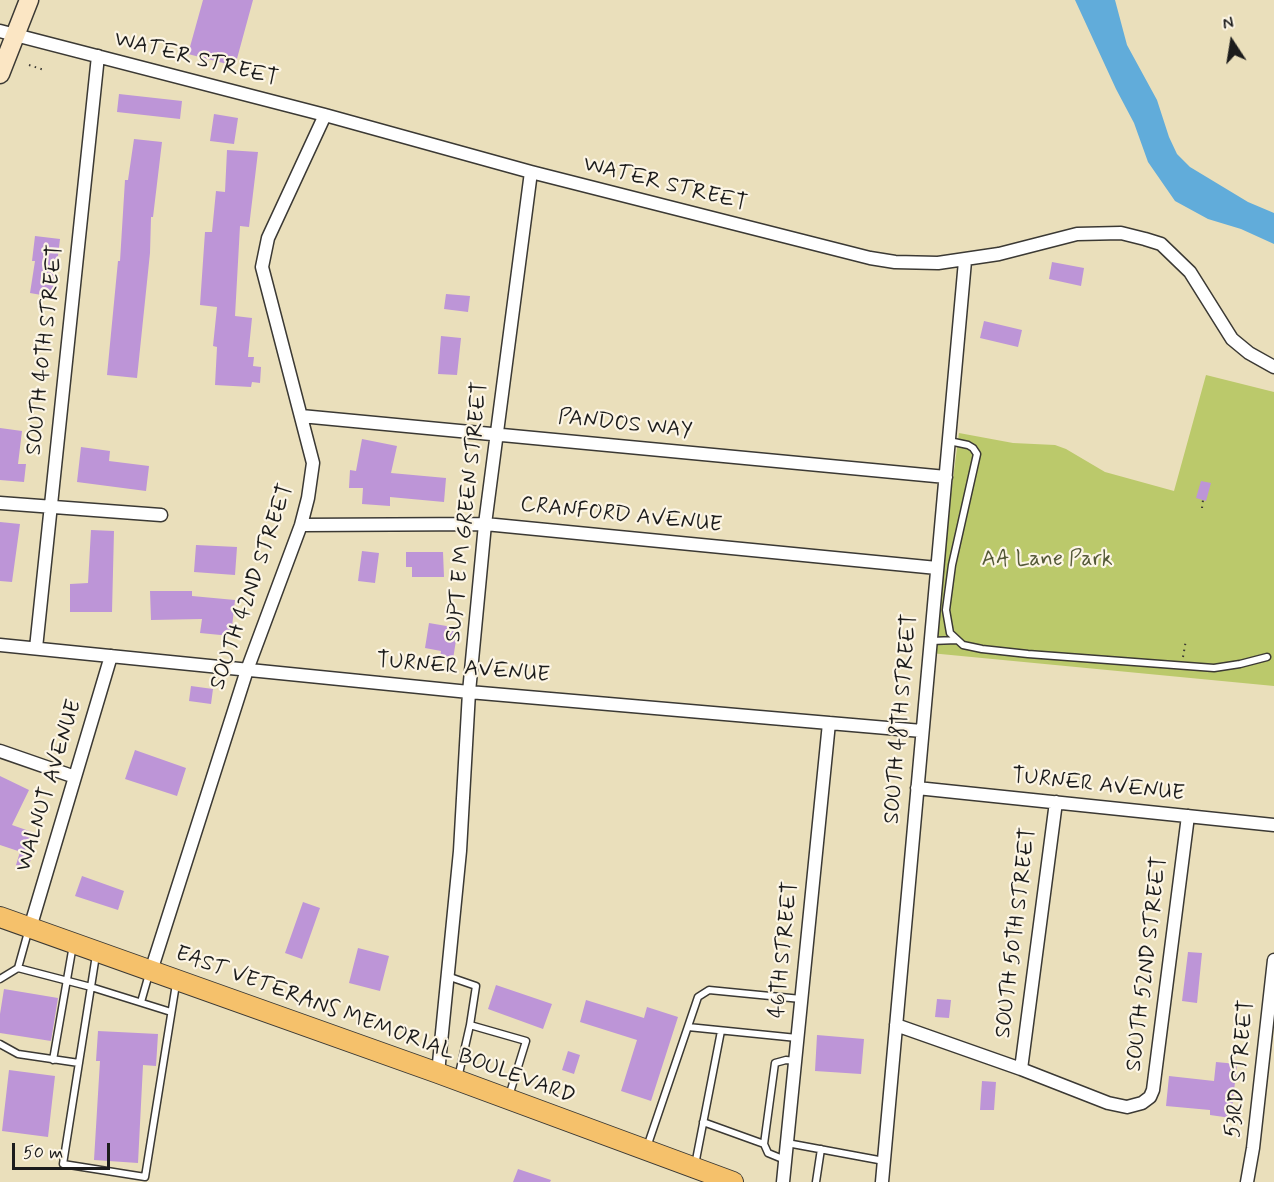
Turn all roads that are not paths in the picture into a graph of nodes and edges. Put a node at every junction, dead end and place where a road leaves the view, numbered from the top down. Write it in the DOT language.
graph roads {
  1 [pos="29,0"];
  2 [pos="8,33"];
  3 [pos="98,56"];
  4 [pos="0,74"];
  5 [pos="325,115"];
  6 [pos="531,172"];
  7 [pos="965,261"];
  8 [pos="1274,367"];
  9 [pos="301,416"];
  10 [pos="496,433"];
  11 [pos="949,441"];
  12 [pos="946,477"];
  13 [pos="0,503"];
  14 [pos="50,507"];
  15 [pos="161,515"];
  16 [pos="485,524"];
  17 [pos="301,525"];
  18 [pos="937,568"];
  19 [pos="957,640"];
  20 [pos="931,641"];
  21 [pos="0,645"];
  22 [pos="36,648"];
  23 [pos="111,656"];
  24 [pos="1267,657"];
  25 [pos="247,670"];
  26 [pos="469,692"];
  27 [pos="829,723"];
  28 [pos="922,731"];
  29 [pos="0,751"];
  30 [pos="75,777"];
  31 [pos="917,788"];
  32 [pos="1056,802"];
  33 [pos="1188,816"];
  34 [pos="1274,825"];
  35 [pos="0,917"];
  36 [pos="30,928"];
  37 [pos="73,943"];
  38 [pos="96,951"];
  39 [pos="1274,960"];
  40 [pos="18,969"];
  41 [pos="151,971"];
  42 [pos="447,976"];
  43 [pos="0,979"];
  44 [pos="176,980"];
  45 [pos="67,981"];
  46 [pos="91,987"];
  47 [pos="801,999"];
  48 [pos="141,1002"];
  49 [pos="171,1012"];
  50 [pos="470,1025"];
  51 [pos="896,1025"];
  52 [pos="688,1027"];
  53 [pos="721,1030"];
  54 [pos="797,1038"];
  55 [pos="0,1044"];
  56 [pos="53,1059"];
  57 [pos="795,1061"];
  58 [pos="79,1063"];
  59 [pos="1021,1069"];
  60 [pos="438,1073"];
  61 [pos="458,1081"];
  62 [pos="507,1099"];
  63 [pos="703,1122"];
  64 [pos="787,1143"];
  65 [pos="764,1144"];
  66 [pos="821,1149"];
  67 [pos="646,1150"];
  68 [pos="786,1160"];
  69 [pos="884,1161"];
  70 [pos="694,1168"];
  71 [pos="733,1182"];
  72 [pos="783,1182"];
  73 [pos="816,1182"];
  74 [pos="882,1182"];
  75 [pos="1247,1182"];
  1 -- 2 [label="main road"];
  2 -- 3 [label="street, WATER STREET"];
  2 -- 4 [label="main road"];
  3 -- 5 [label="street, WATER STREET"];
  3 -- 14 [label="street, SOUTH 40TH STREET"];
  5 -- 6 [label="street, WATER STREET"];
  5 -- 9 [label="street, SOUTH 42ND STREET"];
  6 -- 7 [label="street, WATER STREET"];
  6 -- 10 [label="street, SUPT E M GREEN STREET"];
  7 -- 8 [label="street, WATER STREET"];
  7 -- 11 [label="street, SOUTH 48TH STREET"];
  9 -- 10 [label="street, PANDOS WAY"];
  9 -- 17 [label="street, SOUTH 42ND STREET"];
  10 -- 12 [label="street, PANDOS WAY"];
  10 -- 16 [label="street, SUPT E M GREEN STREET"];
  11 -- 12 [label="street, SOUTH 48TH STREET"];
  11 -- 19 [label="lane"];
  12 -- 18 [label="street, SOUTH 48TH STREET"];
  13 -- 14 [label="street"];
  14 -- 15 [label="street"];
  14 -- 22 [label="street, SOUTH 40TH STREET"];
  16 -- 17 [label="street, CRANFORD AVENUE"];
  16 -- 18 [label="street, CRANFORD AVENUE"];
  16 -- 26 [label="street, SUPT E M GREEN STREET"];
  17 -- 25 [label="street, SOUTH 42ND STREET"];
  18 -- 20 [label="street, SOUTH 48TH STREET"];
  19 -- 20 [label="lane"];
  19 -- 24 [label="lane"];
  20 -- 28 [label="street, SOUTH 48TH STREET"];
  21 -- 22 [label="street, TURNER AVENUE"];
  22 -- 23 [label="street, TURNER AVENUE"];
  23 -- 25 [label="street, TURNER AVENUE"];
  23 -- 30 [label="street, WALNUT AVENUE"];
  25 -- 26 [label="street, TURNER AVENUE"];
  25 -- 41 [label="street, SOUTH 42ND STREET"];
  26 -- 27 [label="street, TURNER AVENUE"];
  26 -- 42 [label="street, SUPT E M GREEN STREET"];
  27 -- 28 [label="street, TURNER AVENUE"];
  27 -- 47 [label="street, 46TH STREET"];
  28 -- 31 [label="street, SOUTH 48TH STREET"];
  29 -- 30 [label="street"];
  30 -- 36 [label="street, WALNUT AVENUE"];
  31 -- 32 [label="street, TURNER AVENUE"];
  31 -- 51 [label="street, SOUTH 48TH STREET"];
  32 -- 33 [label="street, TURNER AVENUE"];
  32 -- 59 [label="street, SOUTH 50TH STREET"];
  33 -- 34 [label="street, TURNER AVENUE"];
  33 -- 59 [label="street, SOUTH 52ND STREET"];
  35 -- 36 [label="main road, EAST VETERANS MEMORIAL BOULEVARD"];
  36 -- 37 [label="main road, EAST VETERANS MEMORIAL BOULEVARD"];
  36 -- 40 [label="lane"];
  37 -- 38 [label="main road, EAST VETERANS MEMORIAL BOULEVARD"];
  37 -- 45 [label="lane"];
  38 -- 41 [label="main road, EAST VETERANS MEMORIAL BOULEVARD"];
  38 -- 46 [label="lane"];
  39 -- 75 [label="street, 53RD STREET"];
  40 -- 43 [label="lane"];
  40 -- 45 [label="lane"];
  41 -- 44 [label="main road, EAST VETERANS MEMORIAL BOULEVARD"];
  41 -- 48 [label="lane"];
  42 -- 50 [label="lane"];
  42 -- 60 [label="street, SUPT E M GREEN STREET"];
  44 -- 49 [label="lane"];
  44 -- 60 [label="main road, EAST VETERANS MEMORIAL BOULEVARD"];
  45 -- 46 [label="lane"];
  45 -- 56 [label="lane"];
  46 -- 48 [label="lane"];
  46 -- 58 [label="lane"];
  47 -- 52 [label="lane"];
  47 -- 54 [label="street, 46TH STREET"];
  48 -- 49 [label="lane"];
  49 -- 58 [label="lane"];
  50 -- 61 [label="lane"];
  50 -- 62 [label="lane"];
  51 -- 59 [label="street"];
  51 -- 69 [label="street, SOUTH 48TH STREET"];
  52 -- 53 [label="lane"];
  52 -- 67 [label="lane"];
  53 -- 54 [label="lane"];
  53 -- 63 [label="lane"];
  54 -- 57 [label="street, 46TH STREET"];
  55 -- 56 [label="lane"];
  56 -- 58 [label="lane"];
  57 -- 64 [label="street, 46TH STREET"];
  57 -- 65 [label="lane"];
  60 -- 61 [label="main road, EAST VETERANS MEMORIAL BOULEVARD"];
  61 -- 62 [label="main road, EAST VETERANS MEMORIAL BOULEVARD"];
  62 -- 67 [label="main road, EAST VETERANS MEMORIAL BOULEVARD"];
  63 -- 65 [label="lane"];
  63 -- 70 [label="lane"];
  64 -- 66 [label="lane"];
  64 -- 68 [label="street, 46TH STREET"];
  65 -- 68 [label="lane"];
  66 -- 69 [label="lane"];
  66 -- 73 [label="lane"];
  67 -- 70 [label="main road, EAST VETERANS MEMORIAL BOULEVARD"];
  68 -- 72 [label="street, 46TH STREET"];
  69 -- 74 [label="street, SOUTH 48TH STREET"];
  70 -- 71 [label="main road, EAST VETERANS MEMORIAL BOULEVARD"];
}
